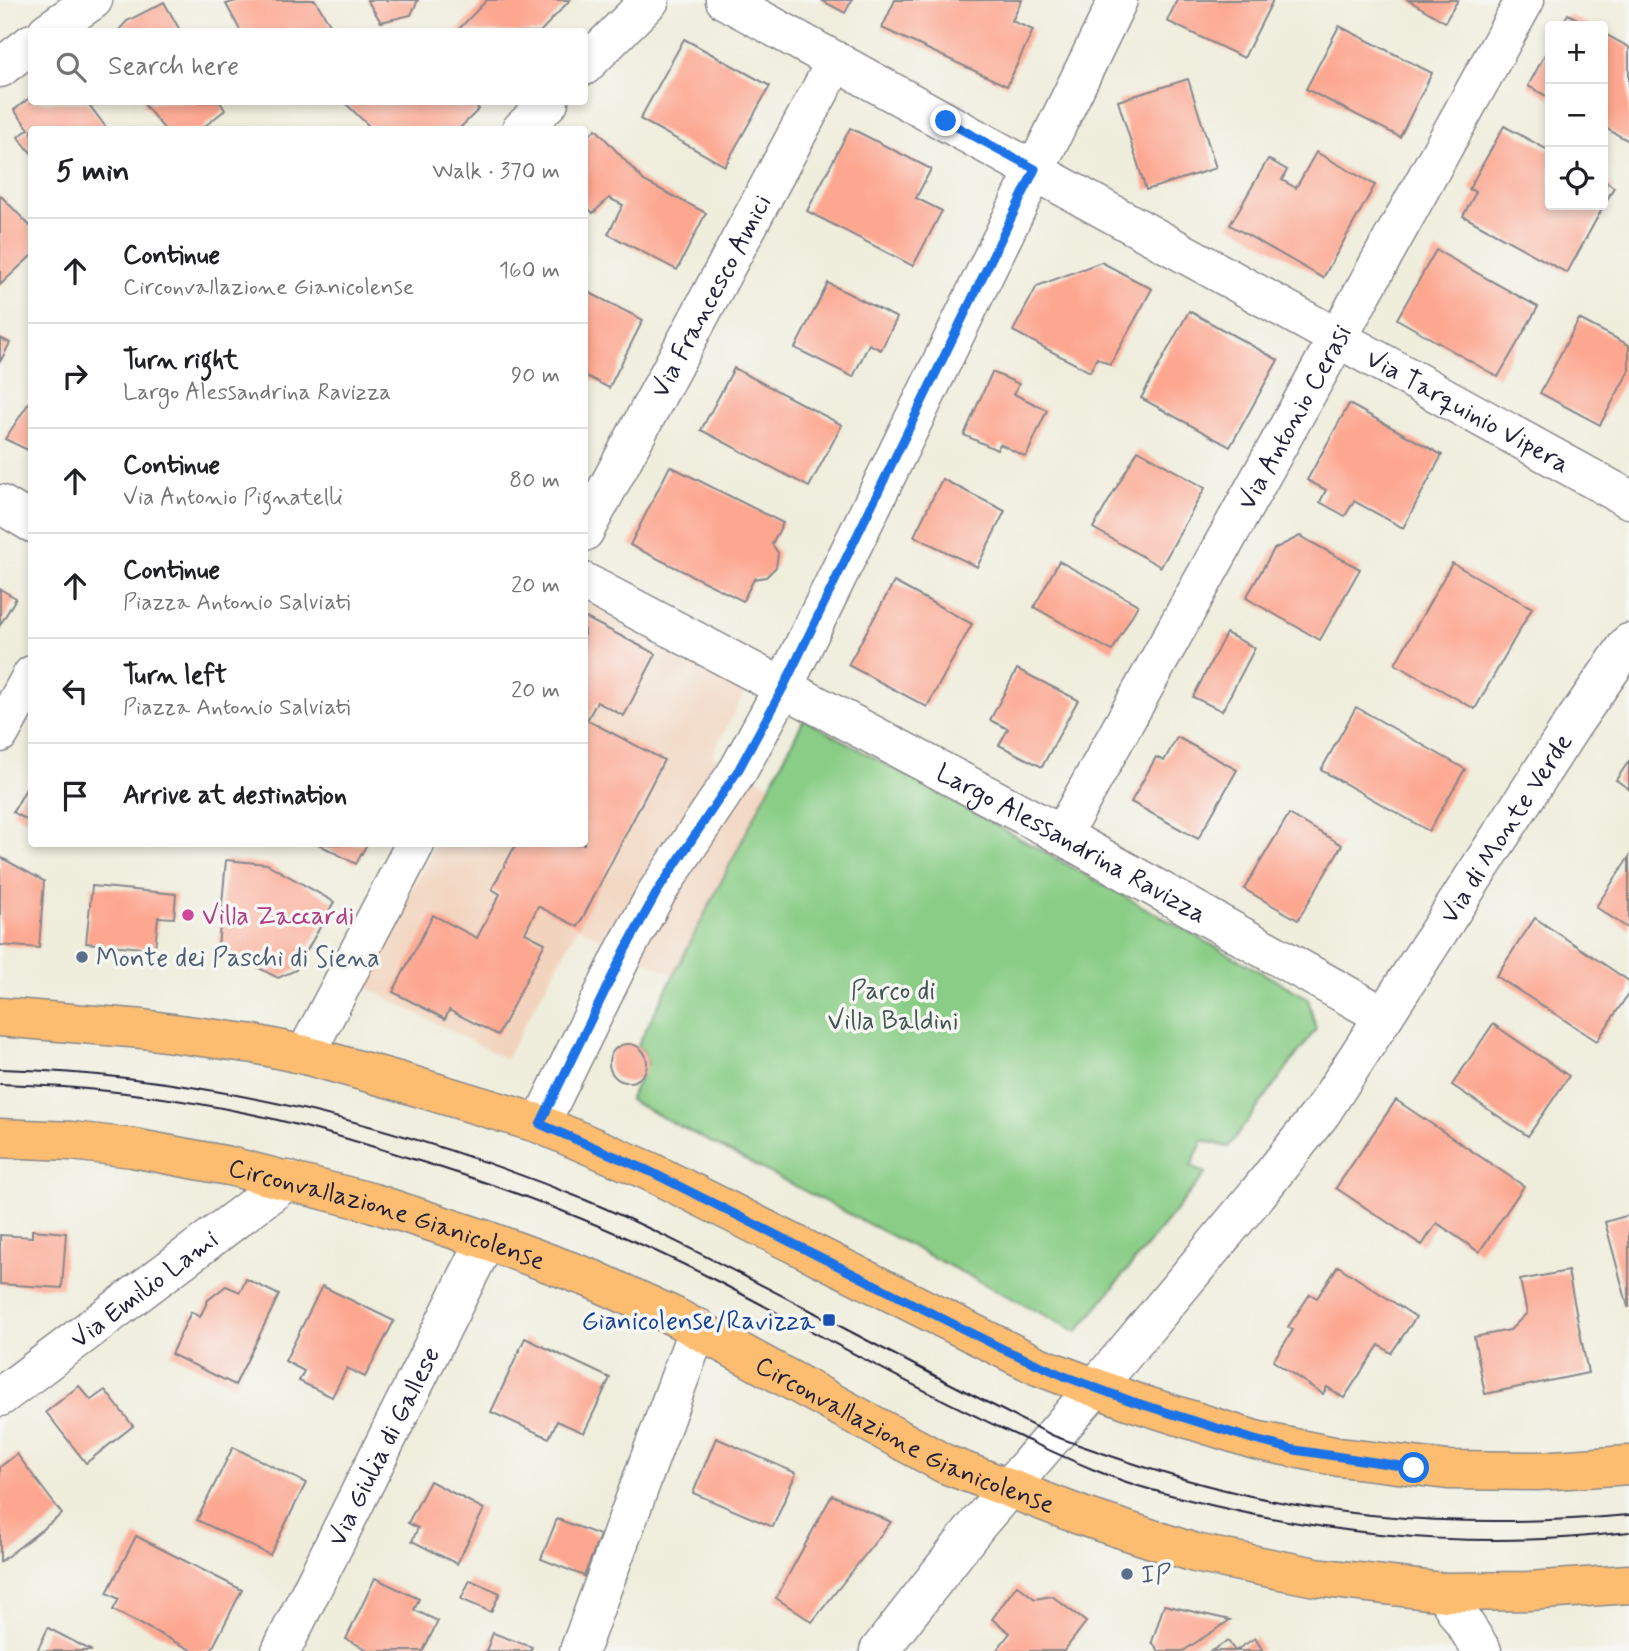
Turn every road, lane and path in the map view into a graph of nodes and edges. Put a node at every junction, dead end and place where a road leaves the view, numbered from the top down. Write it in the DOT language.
graph roads {
  1 [pos="93,0"];
  2 [pos="650,0"];
  3 [pos="725,0"];
  4 [pos="1118,0"];
  5 [pos="1525,0"];
  6 [pos="53,28"];
  7 [pos="28,46"];
  8 [pos="836,61"];
  9 [pos="588,62"];
  10 [pos="0,68"];
  11 [pos="546,105"];
  12 [pos="525,126"];
  13 [pos="1035,169"];
  14 [pos="1338,337"];
  15 [pos="1629,499"];
  16 [pos="0,504"];
  17 [pos="28,521"];
  18 [pos="588,525"];
  19 [pos="588,584"];
  20 [pos="1629,643"];
  21 [pos="28,682"];
  22 [pos="784,686"];
  23 [pos="0,733"];
  24 [pos="1062,835"];
  25 [pos="413,847"];
  26 [pos="1384,1016"];
  27 [pos="0,1017"];
  28 [pos="305,1055"];
  29 [pos="540,1124"];
  30 [pos="0,1138"];
  31 [pos="288,1180"];
  32 [pos="486,1240"];
  33 [pos="698,1328"];
  34 [pos="1095,1388"];
  35 [pos="0,1397"];
  36 [pos="1629,1465"];
  37 [pos="1007,1489"];
  38 [pos="1629,1584"];
  39 [pos="1444,1592"];
  40 [pos="281,1651"];
  41 [pos="579,1651"];
  42 [pos="879,1651"];
  43 [pos="1482,1651"];
  1 -- 6 [label="street"];
  2 -- 9 [label="street"];
  3 -- 8 [label="street, Via Tarquinio Vipera"];
  4 -- 13 [label="street"];
  5 -- 14 [label="street, Via Antonio Cerasi"];
  7 -- 10 [label="street"];
  8 -- 13 [label="street, Via Tarquinio Vipera"];
  8 -- 18 [label="street, Via Francesco Amici"];
  11 -- 12 [label="street"];
  13 -- 14 [label="street, Via Tarquinio Vipera"];
  13 -- 22 [label="street"];
  14 -- 15 [label="street, Via Tarquinio Vipera"];
  14 -- 24 [label="street, Via Antonio Cerasi"];
  16 -- 17 [label="street"];
  19 -- 22 [label="street, Largo Alessandrina Ravizza"];
  20 -- 26 [label="street, Via di Monte Verde"];
  21 -- 23 [label="street"];
  22 -- 24 [label="street, Largo Alessandrina Ravizza"];
  22 -- 29 [label="street"];
  24 -- 26 [label="street, Largo Alessandrina Ravizza"];
  25 -- 28 [label="street"];
  26 -- 34 [label="street"];
  27 -- 28 [label="main road"];
  28 -- 29 [label="main road"];
  29 -- 34 [label="main road"];
  30 -- 31 [label="main road, Circonvallazione Gianicolense"];
  31 -- 32 [label="main road, Circonvallazione Gianicolense"];
  31 -- 35 [label="street, Via Emilio Lami"];
  32 -- 33 [label="main road, Circonvallazione Gianicolense"];
  32 -- 40 [label="street, Via Giulia di Gallese"];
  33 -- 37 [label="main road, Circonvallazione Gianicolense"];
  33 -- 41 [label="street"];
  34 -- 36 [label="main road"];
  34 -- 37 [label="street"];
  37 -- 39 [label="main road, Circonvallazione Gianicolense"];
  37 -- 42 [label="street"];
  38 -- 39 [label="main road, Circonvallazione Gianicolense"];
  39 -- 43 [label="street"];
}
